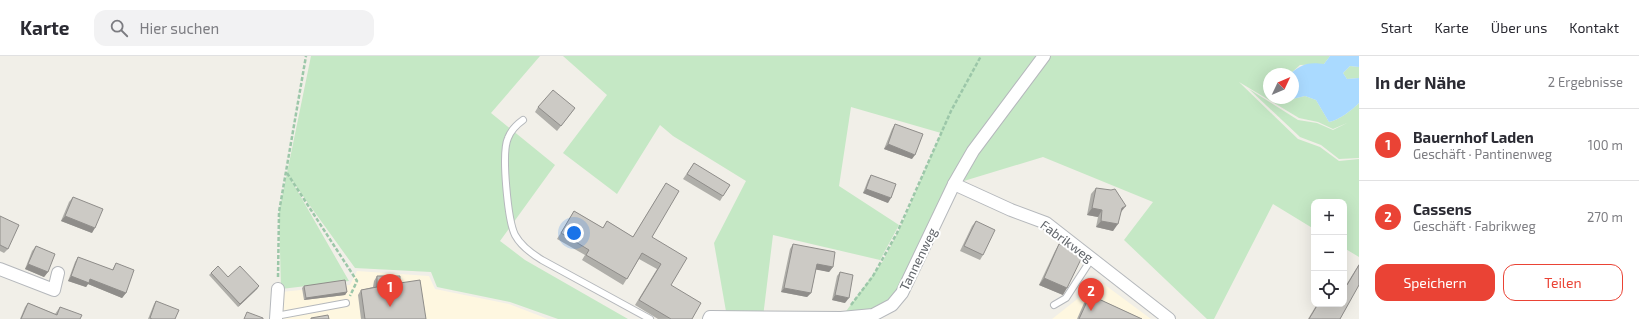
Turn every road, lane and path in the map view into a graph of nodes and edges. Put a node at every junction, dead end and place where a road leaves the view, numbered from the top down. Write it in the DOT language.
graph roads {
  1 [pos="306,56"];
  2 [pos="981,56"];
  3 [pos="1044,56"];
  4 [pos="523,120"];
  5 [pos="287,172"];
  6 [pos="954,184"];
  7 [pos="1092,258"];
  8 [pos="0,269"];
  9 [pos="58,273"];
  10 [pos="278,289"];
  11 [pos="346,303"];
  12 [pos="1054,305"];
  13 [pos="276,317"];
  14 [pos="841,318"];
  15 [pos="650,319"];
  16 [pos="709,319"];
  17 [pos="1169,319"];
  1 -- 5 [label="path"];
  2 -- 14 [label="path"];
  3 -- 6 [label="street, Tannenweg"];
  4 -- 15 [label="lane"];
  5 -- 10 [label="path"];
  5 -- 11 [label="path"];
  6 -- 7 [label="street, Fabrikweg"];
  6 -- 14 [label="street, Tannenweg"];
  7 -- 12 [label="lane"];
  7 -- 17 [label="street, Fabrikweg"];
  8 -- 9 [label="street"];
  10 -- 13 [label="street"];
  11 -- 13 [label="lane"];
  14 -- 16 [label="street, Tannenweg"];
}
